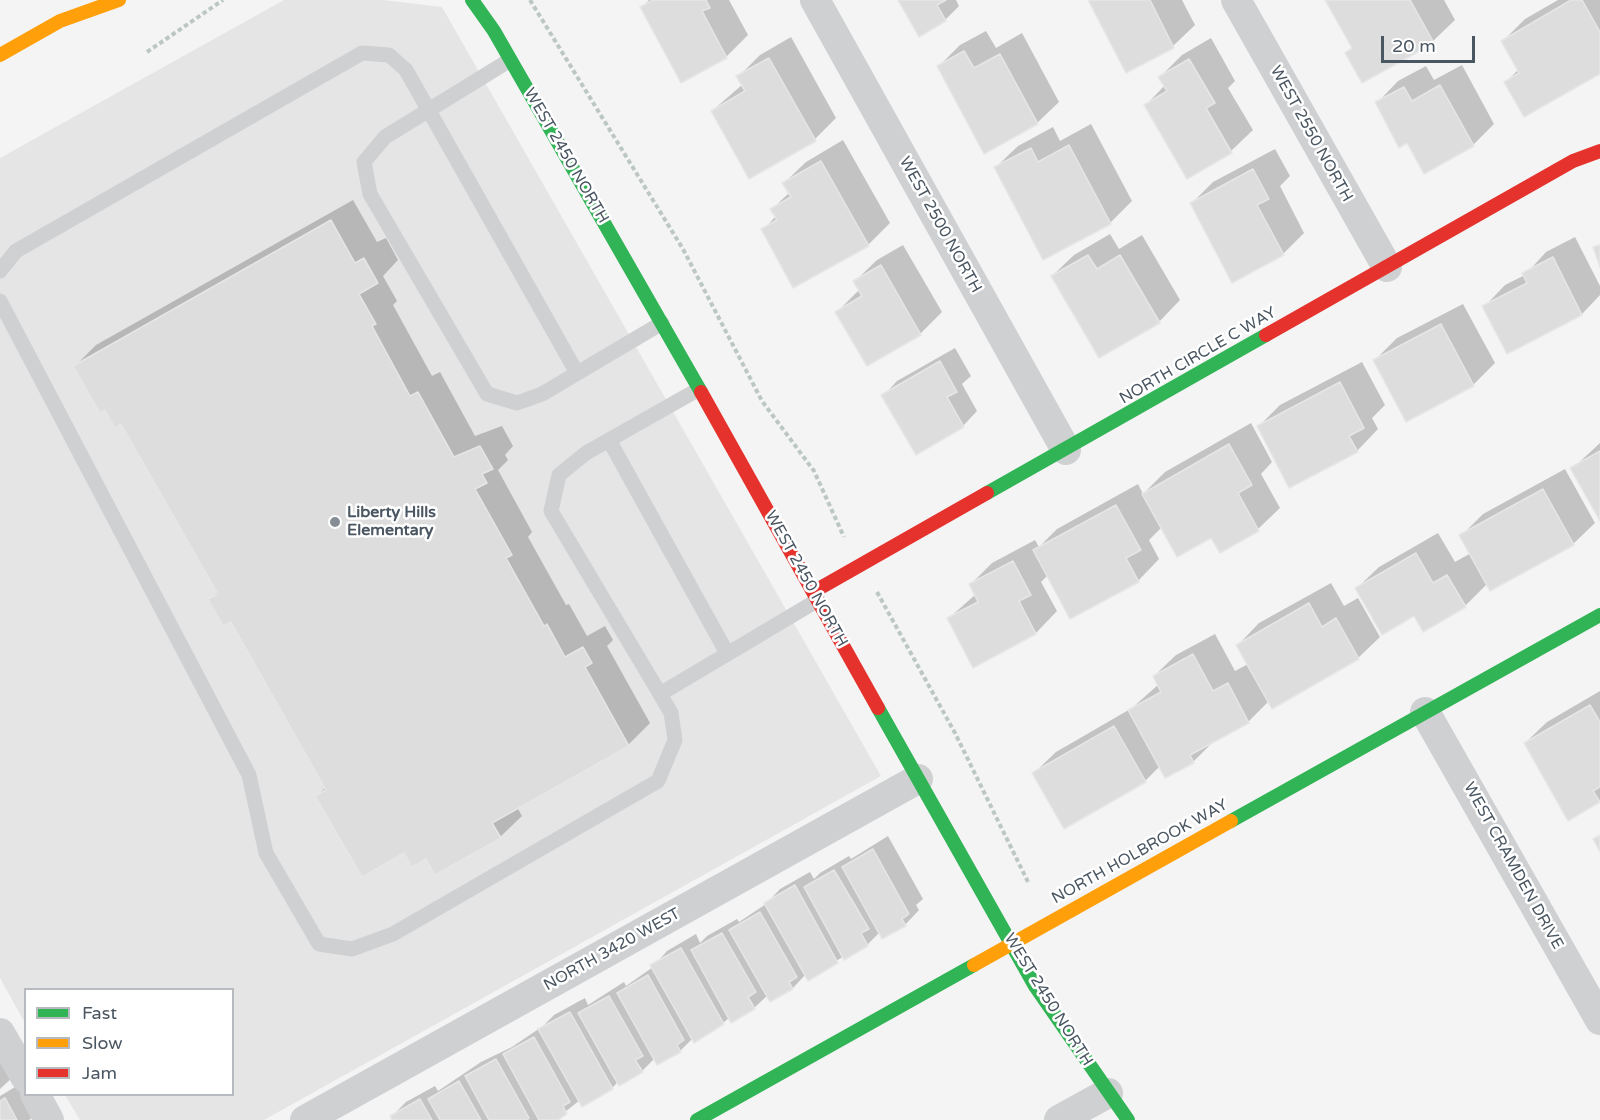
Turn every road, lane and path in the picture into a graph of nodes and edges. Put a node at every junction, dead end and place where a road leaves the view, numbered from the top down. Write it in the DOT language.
graph roads {
  1 [pos="79,0"];
  2 [pos="119,0"];
  3 [pos="223,0"];
  4 [pos="472,0"];
  5 [pos="485,0"];
  6 [pos="530,0"];
  7 [pos="815,0"];
  8 [pos="1236,0"];
  9 [pos="60,21"];
  10 [pos="494,32"];
  11 [pos="147,52"];
  12 [pos="0,55"];
  13 [pos="510,60"];
  14 [pos="428,110"];
  15 [pos="1600,151"];
  16 [pos="1387,267"];
  17 [pos="0,271"];
  18 [pos="0,302"];
  19 [pos="662,323"];
  20 [pos="577,373"];
  21 [pos="699,389"];
  22 [pos="609,440"];
  23 [pos="1066,450"];
  24 [pos="846,539"];
  25 [pos="816,596"];
  26 [pos="882,601"];
  27 [pos="1600,615"];
  28 [pos="727,653"];
  29 [pos="660,694"];
  30 [pos="1425,711"];
  31 [pos="918,779"];
  32 [pos="1028,882"];
  33 [pos="1011,944"];
  34 [pos="1600,1020"];
  35 [pos="0,1033"];
  36 [pos="24,1075"];
  37 [pos="1108,1093"];
  38 [pos="36,1096"];
  39 [pos="49,1120"];
  40 [pos="305,1120"];
  41 [pos="697,1120"];
  42 [pos="1059,1120"];
  43 [pos="1128,1120"];
  1 -- 9 [label="street"];
  2 -- 9 [label="street"];
  3 -- 11 [label="path"];
  4 -- 10 [label="street, WEST 2450 NORTH"];
  5 -- 10 [label="street, WEST 2450 NORTH"];
  6 -- 24 [label="path"];
  7 -- 23 [label="street, WEST 2500 NORTH"];
  8 -- 16 [label="street, WEST 2550 NORTH"];
  9 -- 12 [label="street"];
  10 -- 13 [label="street, WEST 2450 NORTH"];
  13 -- 14 [label="lane"];
  13 -- 19 [label="street, WEST 2450 NORTH"];
  14 -- 17 [label="lane"];
  14 -- 20 [label="lane"];
  14 -- 20 [label="lane"];
  15 -- 16 [label="street, NORTH CIRCLE C WAY"];
  16 -- 23 [label="street, NORTH CIRCLE C WAY"];
  18 -- 29 [label="lane"];
  19 -- 20 [label="lane"];
  19 -- 21 [label="street, WEST 2450 NORTH"];
  21 -- 22 [label="lane"];
  21 -- 25 [label="street, WEST 2450 NORTH"];
  22 -- 28 [label="lane"];
  22 -- 29 [label="lane"];
  23 -- 25 [label="street, NORTH CIRCLE C WAY"];
  25 -- 28 [label="lane"];
  25 -- 31 [label="street, WEST 2450 NORTH"];
  26 -- 32 [label="path"];
  27 -- 30 [label="street, NORTH HOLBROOK WAY"];
  28 -- 29 [label="lane"];
  30 -- 33 [label="street, NORTH HOLBROOK WAY"];
  30 -- 34 [label="street, WEST CRAMDEN DRIVE"];
  31 -- 33 [label="street, WEST 2450 NORTH"];
  31 -- 40 [label="street, NORTH 3420 WEST"];
  33 -- 37 [label="street, WEST 2450 NORTH"];
  33 -- 41 [label="street, NORTH HOLBROOK WAY"];
  35 -- 36 [label="street"];
  37 -- 42 [label="street"];
  37 -- 43 [label="street, WEST 2450 NORTH"];
  38 -- 39 [label="street"];
}
